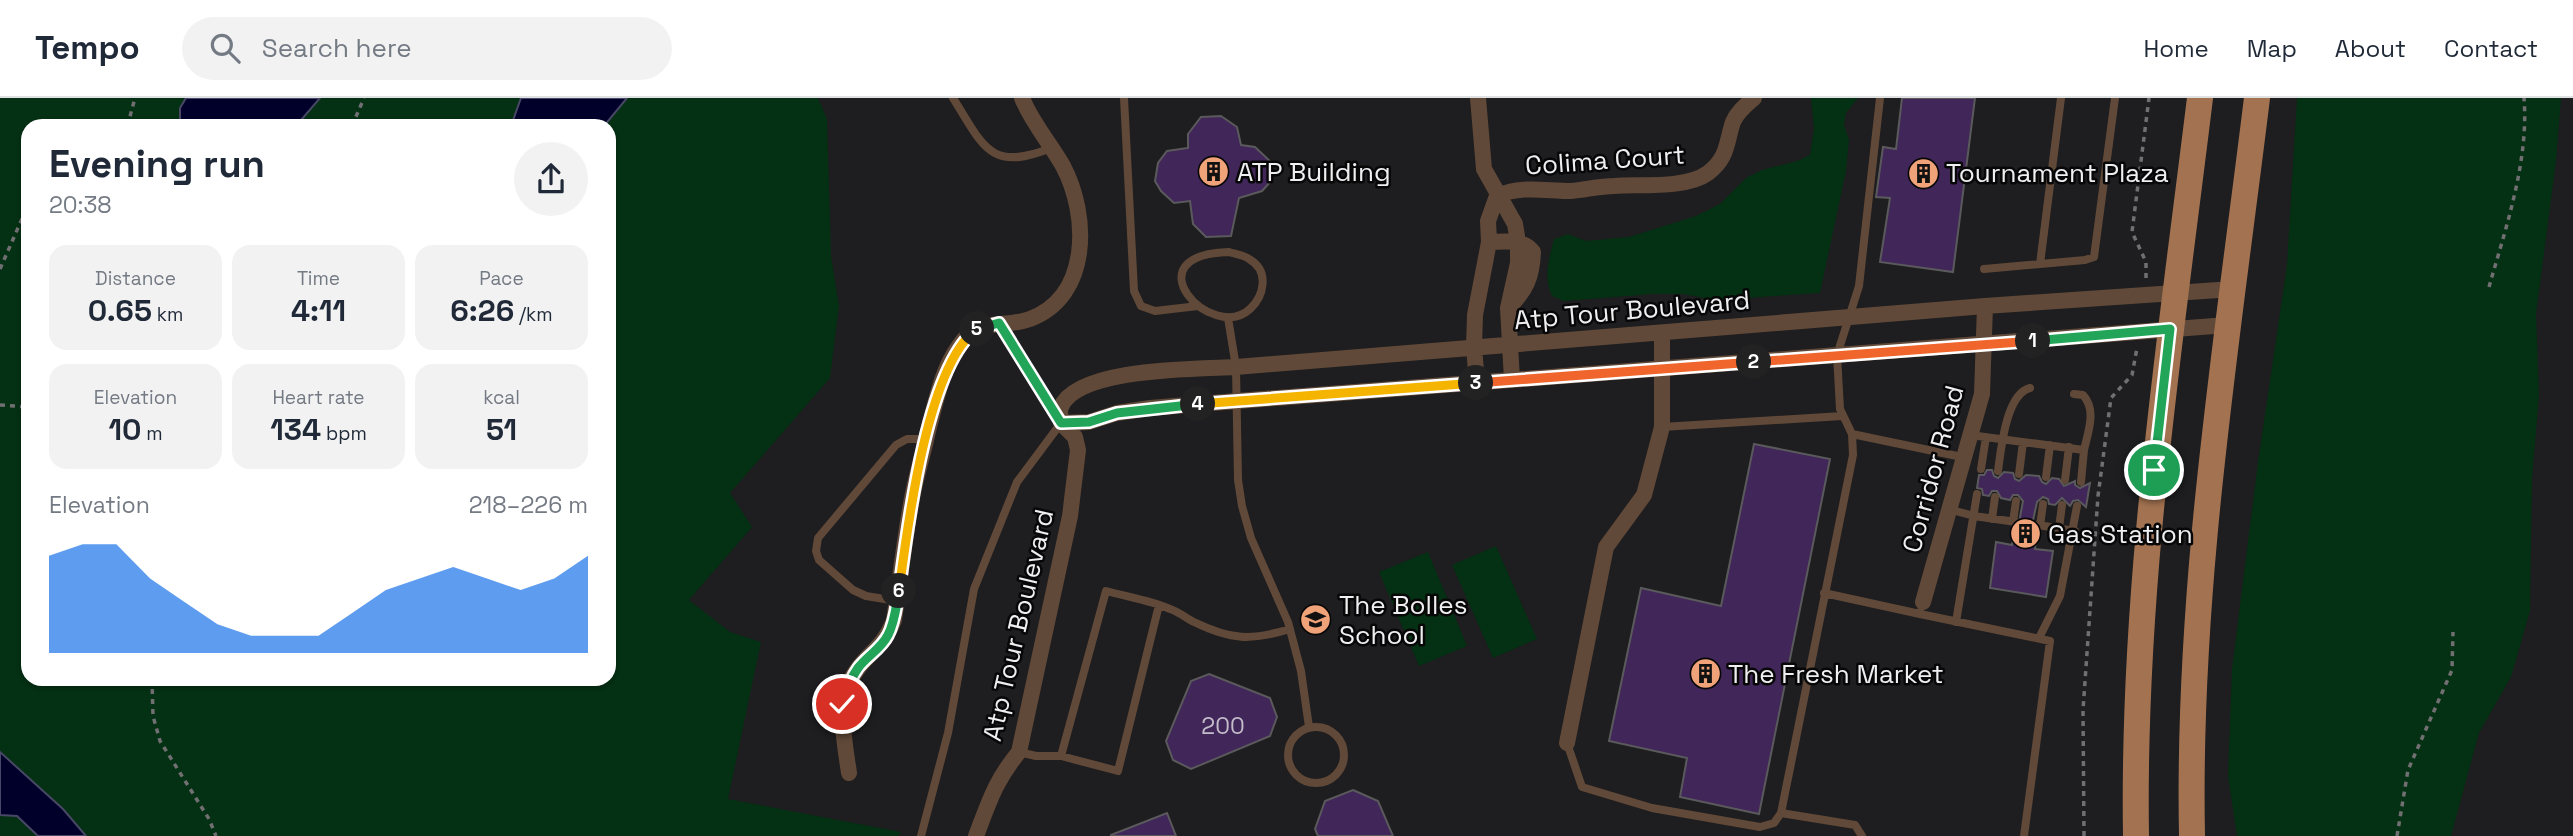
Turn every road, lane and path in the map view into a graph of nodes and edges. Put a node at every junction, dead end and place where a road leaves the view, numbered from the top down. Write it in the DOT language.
graph roads {
  1 [pos="135,98"];
  2 [pos="364,98"];
  3 [pos="953,98"];
  4 [pos="1022,98"];
  5 [pos="1124,98"];
  6 [pos="1478,98"];
  7 [pos="1754,98"];
  8 [pos="1880,98"];
  9 [pos="2061,98"];
  10 [pos="2115,98"];
  11 [pos="2149,98"];
  12 [pos="2200,98"];
  13 [pos="2257,98"];
  14 [pos="2524,98"];
  15 [pos="129,119"];
  16 [pos="355,119"];
  17 [pos="1051,148"];
  18 [pos="1497,196"];
  19 [pos="21,221"];
  20 [pos="1489,242"];
  21 [pos="1518,242"];
  22 [pos="2040,264"];
  23 [pos="0,269"];
  24 [pos="1984,269"];
  25 [pos="1481,278"];
  26 [pos="1512,283"];
  27 [pos="2489,287"];
  28 [pos="2233,289"];
  29 [pos="2176,293"];
  30 [pos="2144,294"];
  31 [pos="1198,306"];
  32 [pos="1985,306"];
  33 [pos="1508,308"];
  34 [pos="1848,317"];
  35 [pos="1228,318"];
  36 [pos="999,323"];
  37 [pos="2227,325"];
  38 [pos="2170,329"];
  39 [pos="1662,332"];
  40 [pos="2139,332"];
  41 [pos="1509,344"];
  42 [pos="1985,345"];
  43 [pos="1474,347"];
  44 [pos="1837,355"];
  45 [pos="1236,368"];
  46 [pos="1662,369"];
  47 [pos="1512,380"];
  48 [pos="1477,383"];
  49 [pos="2030,388"];
  50 [pos="2074,394"];
  51 [pos="1237,401"];
  52 [pos="0,405"];
  53 [pos="21,406"];
  54 [pos="1842,416"];
  55 [pos="1061,423"];
  56 [pos="1662,427"];
  57 [pos="1852,434"];
  58 [pos="1978,436"];
  59 [pos="927,439"];
  60 [pos="2003,439"];
  61 [pos="2023,442"];
  62 [pos="2050,446"];
  63 [pos="2069,447"];
  64 [pos="2084,450"];
  65 [pos="1962,457"];
  66 [pos="1981,469"];
  67 [pos="1998,471"];
  68 [pos="2019,474"];
  69 [pos="2046,477"];
  70 [pos="2065,480"];
  71 [pos="2081,482"];
  72 [pos="1978,494"];
  73 [pos="1995,497"];
  74 [pos="2016,501"];
  75 [pos="2043,504"];
  76 [pos="2062,505"];
  77 [pos="2077,506"];
  78 [pos="1948,509"];
  79 [pos="1974,516"];
  80 [pos="1992,519"];
  81 [pos="2059,528"];
  82 [pos="2074,531"];
  83 [pos="1824,593"];
  84 [pos="897,601"];
  85 [pos="1159,605"];
  86 [pos="1921,608"];
  87 [pos="1956,622"];
  88 [pos="1290,629"];
  89 [pos="2453,632"];
  90 [pos="2039,638"];
  91 [pos="152,686"];
  92 [pos="1309,727"];
  93 [pos="1567,743"];
  94 [pos="1019,752"];
  95 [pos="1061,756"];
  96 [pos="849,773"];
  97 [pos="1781,813"];
  98 [pos="216,836"];
  99 [pos="921,836"];
  100 [pos="976,836"];
  101 [pos="1862,836"];
  102 [pos="2024,836"];
  103 [pos="2084,836"];
  104 [pos="2136,836"];
  105 [pos="2192,836"];
  106 [pos="2397,836"];
  1 -- 15 [label="path"];
  2 -- 16 [label="path"];
  3 -- 17 [label="lane"];
  4 -- 17 [label="street"];
  5 -- 31 [label="lane"];
  6 -- 18 [label="street"];
  7 -- 18 [label="street, Colima Court"];
  8 -- 34 [label="lane"];
  9 -- 22 [label="lane"];
  10 -- 22 [label="lane"];
  11 -- 30 [label="path"];
  12 -- 29 [label="main road"];
  13 -- 28 [label="main road"];
  14 -- 27 [label="path"];
  17 -- 36 [label="street"];
  18 -- 20 [label="street"];
  18 -- 21 [label="street"];
  19 -- 23 [label="path"];
  20 -- 21 [label="street"];
  20 -- 25 [label="street"];
  21 -- 26 [label="street"];
  21 -- 33 [label="street"];
  22 -- 24 [label="lane"];
  25 -- 26 [label="street"];
  25 -- 43 [label="street"];
  26 -- 33 [label="street"];
  28 -- 29 [label="street, Atp Tour Boulevard"];
  28 -- 37 [label="main road"];
  29 -- 30 [label="street, Atp Tour Boulevard"];
  29 -- 38 [label="main road"];
  30 -- 32 [label="street, Atp Tour Boulevard"];
  31 -- 35 [label="lane"];
  31 -- 35 [label="lane"];
  32 -- 34 [label="street, Atp Tour Boulevard"];
  32 -- 42 [label="street, Corridor Road"];
  33 -- 41 [label="street"];
  34 -- 39 [label="street, Atp Tour Boulevard"];
  34 -- 44 [label="lane"];
  35 -- 45 [label="lane"];
  36 -- 55 [label="lane"];
  36 -- 59 [label="street"];
  37 -- 38 [label="street"];
  37 -- 105 [label="main road"];
  38 -- 40 [label="street"];
  38 -- 104 [label="main road"];
  39 -- 41 [label="street, Atp Tour Boulevard"];
  39 -- 46 [label="street"];
  40 -- 42 [label="street"];
  40 -- 103 [label="path"];
  41 -- 43 [label="street, Atp Tour Boulevard"];
  41 -- 47 [label="street"];
  42 -- 44 [label="street"];
  42 -- 58 [label="street, Corridor Road"];
  43 -- 45 [label="street, Atp Tour Boulevard"];
  43 -- 48 [label="street"];
  44 -- 46 [label="street"];
  44 -- 54 [label="lane"];
  45 -- 51 [label="lane"];
  45 -- 55 [label="street, Atp Tour Boulevard"];
  46 -- 47 [label="street"];
  46 -- 56 [label="street"];
  47 -- 48 [label="street"];
  48 -- 51 [label="street"];
  49 -- 60 [label="lane"];
  50 -- 64 [label="lane"];
  51 -- 55 [label="street"];
  51 -- 88 [label="lane"];
  52 -- 53 [label="path"];
  54 -- 56 [label="lane"];
  54 -- 57 [label="lane"];
  55 -- 94 [label="street, Atp Tour Boulevard"];
  55 -- 99 [label="lane"];
  56 -- 93 [label="street"];
  57 -- 65 [label="lane"];
  57 -- 83 [label="lane"];
  58 -- 60 [label="lane"];
  58 -- 65 [label="street, Corridor Road"];
  58 -- 66 [label="lane"];
  59 -- 84 [label="street"];
  59 -- 84 [label="lane"];
  60 -- 61 [label="lane"];
  60 -- 67 [label="lane"];
  61 -- 62 [label="lane"];
  61 -- 68 [label="lane"];
  62 -- 63 [label="lane"];
  62 -- 69 [label="lane"];
  63 -- 64 [label="lane"];
  63 -- 70 [label="lane"];
  64 -- 71 [label="lane"];
  65 -- 78 [label="street, Corridor Road"];
  72 -- 79 [label="lane"];
  73 -- 80 [label="lane"];
  74 -- 80 [label="lane"];
  75 -- 81 [label="lane"];
  76 -- 81 [label="lane"];
  77 -- 82 [label="lane"];
  78 -- 79 [label="lane"];
  78 -- 86 [label="street, Corridor Road"];
  79 -- 80 [label="lane"];
  79 -- 87 [label="lane"];
  81 -- 82 [label="lane"];
  82 -- 90 [label="lane"];
  83 -- 86 [label="lane"];
  83 -- 97 [label="lane"];
  84 -- 96 [label="street"];
  85 -- 88 [label="lane"];
  85 -- 95 [label="lane"];
  85 -- 95 [label="lane"];
  86 -- 87 [label="lane"];
  87 -- 90 [label="lane"];
  88 -- 92 [label="lane"];
  89 -- 106 [label="path"];
  90 -- 102 [label="lane"];
  91 -- 98 [label="path"];
  92 -- 92 [label="lane"];
  93 -- 97 [label="lane"];
  94 -- 95 [label="lane"];
  94 -- 100 [label="street, Atp Tour Boulevard"];
  97 -- 101 [label="lane"];
}
